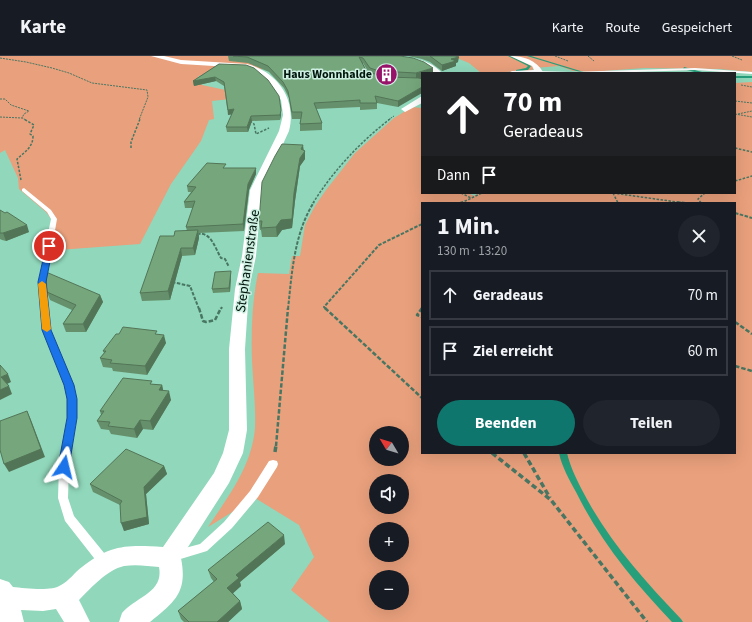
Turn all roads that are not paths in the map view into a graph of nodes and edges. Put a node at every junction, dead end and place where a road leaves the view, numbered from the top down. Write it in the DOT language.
graph roads {
  1 [pos="155,56"];
  2 [pos="383,56"];
  3 [pos="514,56"];
  4 [pos="437,72"];
  5 [pos="539,72"];
  6 [pos="578,72"];
  7 [pos="588,72"];
  8 [pos="733,72"];
  9 [pos="736,72"];
  10 [pos="752,73"];
  11 [pos="421,100"];
  12 [pos="405,109"];
  13 [pos="24,190"];
  14 [pos="273,464"];
  15 [pos="169,557"];
  16 [pos="105,563"];
  17 [pos="3,593"];
  18 [pos="66,596"];
  19 [pos="12,622"];
  20 [pos="78,622"];
  21 [pos="131,622"];
  1 -- 15 [label="street, Stephanienstraße"];
  2 -- 4 [label="street"];
  3 -- 5 [label="street"];
  5 -- 6 [label="lane"];
  7 -- 8 [label="lane"];
  9 -- 10 [label="lane"];
  11 -- 12 [label="street"];
  13 -- 16 [label="lane"];
  14 -- 15 [label="lane"];
  15 -- 16 [label="street"];
  15 -- 21 [label="street"];
  16 -- 18 [label="street"];
  17 -- 18 [label="street"];
  17 -- 19 [label="street"];
  18 -- 20 [label="street"];
}
